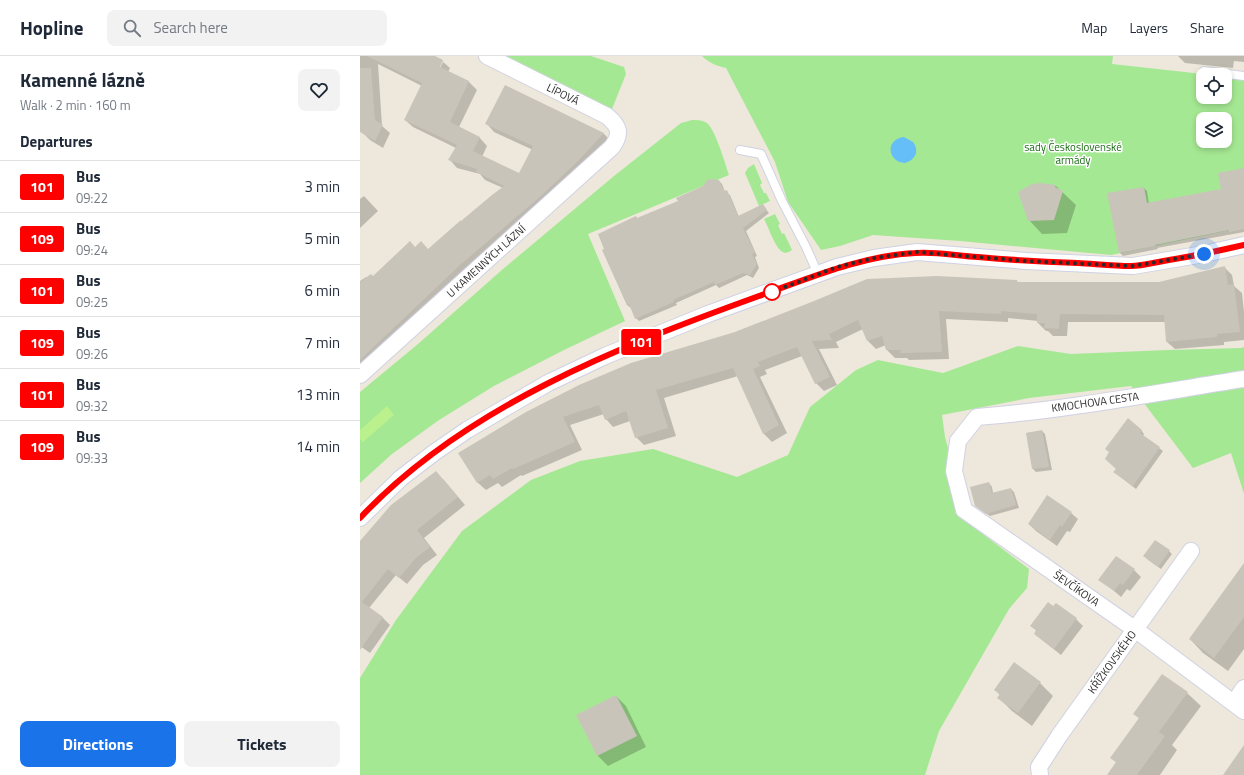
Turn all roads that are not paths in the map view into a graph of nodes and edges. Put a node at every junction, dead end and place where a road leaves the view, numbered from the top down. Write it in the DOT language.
graph roads {
  1 [pos="486,56"];
  2 [pos="1232,74"];
  3 [pos="1244,76"];
  4 [pos="612,147"];
  5 [pos="740,150"];
  6 [pos="1244,245"];
  7 [pos="818,274"];
  8 [pos="360,375"];
  9 [pos="1244,379"];
  10 [pos="958,441"];
  11 [pos="360,518"];
  12 [pos="1190,551"];
  13 [pos="1136,630"];
  14 [pos="1244,688"];
  15 [pos="1239,707"];
  16 [pos="1040,775"];
  1 -- 4 [label="street, LÍPOVÁ"];
  2 -- 3 [label="lane"];
  4 -- 8 [label="street, U KAMENNÝCH LÁZNÍ"];
  5 -- 7 [label="lane"];
  6 -- 7 [label="street"];
  7 -- 11 [label="street"];
  9 -- 10 [label="street, KMOCHOVA CESTA"];
  10 -- 13 [label="street, ŠEVČÍKOVA"];
  12 -- 13 [label="street, KŘÍŽKOVSKÉHO"];
  13 -- 15 [label="street, ŠEVČÍKOVA"];
  13 -- 16 [label="street, KŘÍŽKOVSKÉHO"];
  14 -- 15 [label="street"];
}
